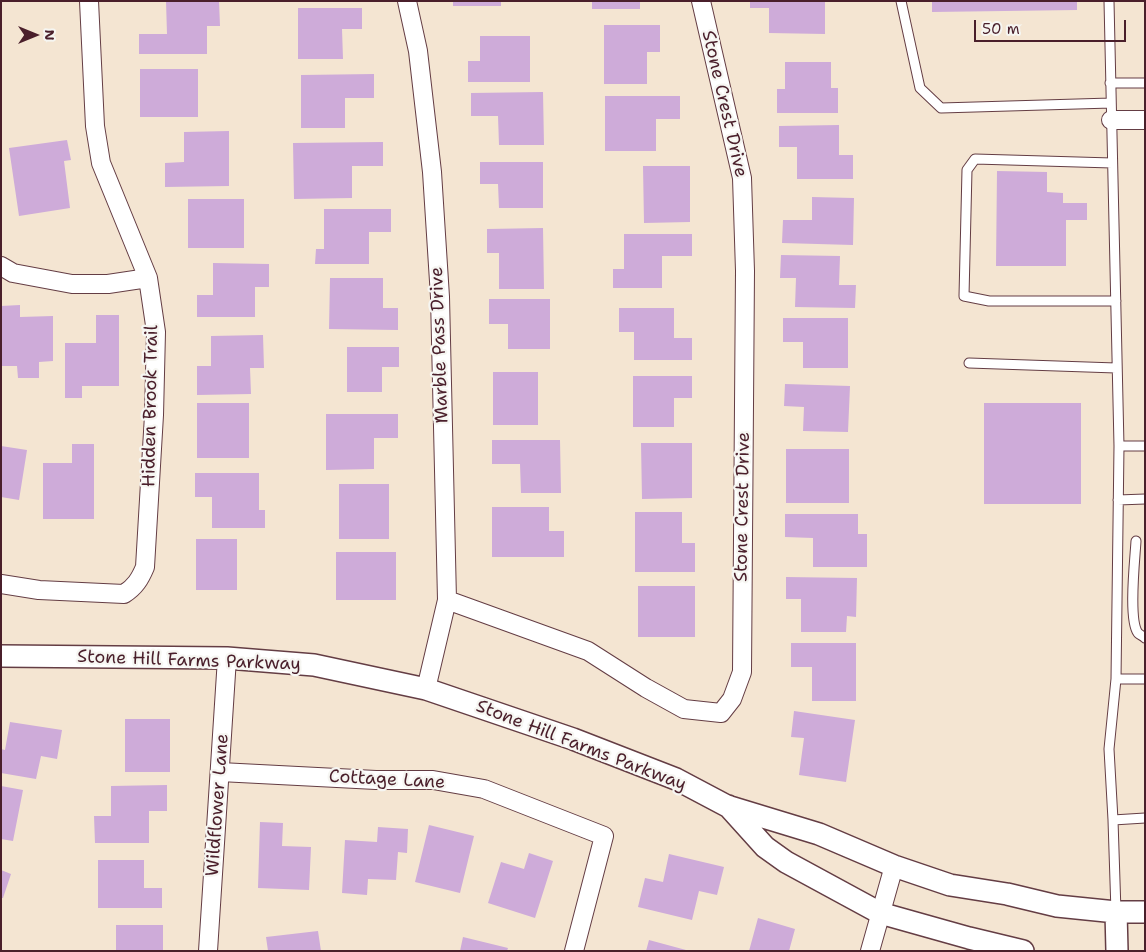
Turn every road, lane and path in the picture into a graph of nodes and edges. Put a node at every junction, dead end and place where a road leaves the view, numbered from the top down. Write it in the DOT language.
graph roads {
  1 [pos="89,1"];
  2 [pos="407,1"];
  3 [pos="701,1"];
  4 [pos="901,1"];
  5 [pos="1109,1"];
  6 [pos="1110,83"];
  7 [pos="1145,83"];
  8 [pos="1111,112"];
  9 [pos="1145,120"];
  10 [pos="1112,163"];
  11 [pos="1,266"];
  12 [pos="148,278"];
  13 [pos="1116,301"];
  14 [pos="969,363"];
  15 [pos="1116,368"];
  16 [pos="1118,446"];
  17 [pos="1145,446"];
  18 [pos="1145,499"];
  19 [pos="1118,500"];
  20 [pos="1136,541"];
  21 [pos="1,584"];
  22 [pos="447,600"];
  23 [pos="1145,638"];
  24 [pos="1,656"];
  25 [pos="227,658"];
  26 [pos="1116,679"];
  27 [pos="1145,679"];
  28 [pos="426,689"];
  29 [pos="220,772"];
  30 [pos="727,806"];
  31 [pos="1145,818"];
  32 [pos="1114,820"];
  33 [pos="894,866"];
  34 [pos="1116,912"];
  35 [pos="1145,912"];
  36 [pos="880,913"];
  37 [pos="208,951"];
  38 [pos="574,951"];
  39 [pos="870,951"];
  40 [pos="1023,951"];
  41 [pos="1117,951"];
  1 -- 12 [label="street, Hidden Brook Trail"];
  2 -- 22 [label="street, Marble Pass Drive"];
  3 -- 22 [label="street, Stone Crest Drive"];
  4 -- 8 [label="lane"];
  5 -- 6 [label="lane"];
  6 -- 7 [label="lane"];
  6 -- 8 [label="lane"];
  8 -- 9 [label="street"];
  8 -- 10 [label="lane"];
  10 -- 13 [label="lane"];
  10 -- 13 [label="lane"];
  11 -- 12 [label="street"];
  12 -- 21 [label="street, Hidden Brook Trail"];
  13 -- 15 [label="lane"];
  14 -- 15 [label="lane"];
  15 -- 16 [label="lane"];
  16 -- 17 [label="lane"];
  16 -- 19 [label="lane"];
  18 -- 19 [label="lane"];
  19 -- 26 [label="lane"];
  20 -- 23 [label="lane"];
  22 -- 28 [label="street, Marble Pass Drive"];
  24 -- 25 [label="street, Stone Hill Farms Parkway"];
  25 -- 28 [label="street, Stone Hill Farms Parkway"];
  25 -- 29 [label="street, Wildflower Lane"];
  26 -- 27 [label="lane"];
  26 -- 32 [label="lane"];
  28 -- 30 [label="street, Stone Hill Farms Parkway"];
  29 -- 37 [label="street, Wildflower Lane"];
  29 -- 38 [label="street, Cottage Lane"];
  30 -- 33 [label="street, Stone Hill Farms Parkway"];
  30 -- 36 [label="street"];
  31 -- 32 [label="lane"];
  32 -- 34 [label="lane"];
  33 -- 34 [label="street, Stone Hill Farms Parkway"];
  33 -- 36 [label="street"];
  34 -- 35 [label="street, Stone Hill Farms Parkway"];
  34 -- 41 [label="street"];
  36 -- 39 [label="street"];
  36 -- 40 [label="street"];
}
